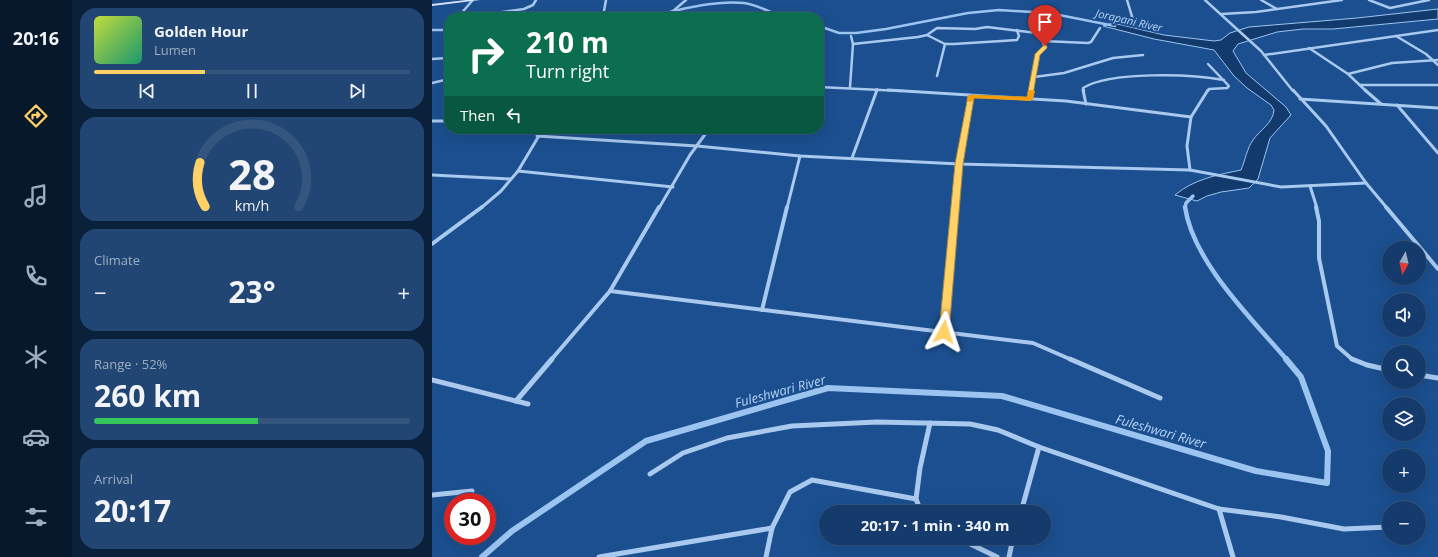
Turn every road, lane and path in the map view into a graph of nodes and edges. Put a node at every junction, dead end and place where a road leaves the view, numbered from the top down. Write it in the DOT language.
graph roads {
  1 [pos="478,0"];
  2 [pos="536,0"];
  3 [pos="606,0"];
  4 [pos="686,0"];
  5 [pos="1127,0"];
  6 [pos="1206,0"];
  7 [pos="1260,0"];
  8 [pos="1342,0"];
  9 [pos="1369,0"];
  10 [pos="1429,0"];
  11 [pos="472,1"];
  12 [pos="432,5"];
  13 [pos="1278,9"];
  14 [pos="604,11"];
  15 [pos="462,12"];
  16 [pos="498,12"];
  17 [pos="672,12"];
  18 [pos="1222,14"];
  19 [pos="1134,23"];
  20 [pos="1100,28"];
  21 [pos="1017,30"];
  22 [pos="1438,30"];
  23 [pos="927,35"];
  24 [pos="851,36"];
  25 [pos="1396,36"];
  26 [pos="1043,41"];
  27 [pos="852,44"];
  28 [pos="945,44"];
  29 [pos="1309,48"];
  30 [pos="1143,55"];
  31 [pos="1264,55"];
  32 [pos="444,57"];
  33 [pos="432,59"];
  34 [pos="1433,60"];
  35 [pos="1438,60"];
  36 [pos="1208,64"];
  37 [pos="1438,66"];
  38 [pos="1348,74"];
  39 [pos="937,76"];
  40 [pos="1034,77"];
  41 [pos="444,80"];
  42 [pos="1224,80"];
  43 [pos="432,83"];
  44 [pos="1360,85"];
  45 [pos="1438,85"];
  46 [pos="824,87"];
  47 [pos="850,87"];
  48 [pos="877,89"];
  49 [pos="971,96"];
  50 [pos="1030,99"];
  51 [pos="1300,99"];
  52 [pos="1086,104"];
  53 [pos="1381,104"];
  54 [pos="1396,105"];
  55 [pos="1438,108"];
  56 [pos="1191,117"];
  57 [pos="432,121"];
  58 [pos="444,121"];
  59 [pos="705,134"];
  60 [pos="537,136"];
  61 [pos="697,146"];
  62 [pos="1438,153"];
  63 [pos="800,156"];
  64 [pos="852,158"];
  65 [pos="959,164"];
  66 [pos="1190,170"];
  67 [pos="518,171"];
  68 [pos="432,175"];
  69 [pos="511,179"];
  70 [pos="1366,183"];
  71 [pos="1310,186"];
  72 [pos="673,187"];
  73 [pos="432,244"];
  74 [pos="1438,269"];
  75 [pos="610,292"];
  76 [pos="762,310"];
  77 [pos="944,332"];
  78 [pos="1382,368"];
  79 [pos="1426,376"];
  80 [pos="1438,378"];
  81 [pos="432,380"];
  82 [pos="1160,398"];
  83 [pos="516,401"];
  84 [pos="528,404"];
  85 [pos="930,423"];
  86 [pos="1039,447"];
  87 [pos="650,474"];
  88 [pos="472,491"];
  89 [pos="432,495"];
  90 [pos="916,499"];
  91 [pos="918,505"];
  92 [pos="1022,505"];
  93 [pos="1219,509"];
  94 [pos="1382,527"];
  95 [pos="772,528"];
  96 [pos="972,545"];
  97 [pos="1012,545"];
  98 [pos="599,557"];
  99 [pos="766,557"];
  100 [pos="997,557"];
  101 [pos="1009,557"];
  102 [pos="1233,557"];
  1 -- 11 [label="main road"];
  2 -- 16 [label="street"];
  3 -- 14 [label="street"];
  4 -- 17 [label="street"];
  5 -- 19 [label="street"];
  6 -- 18 [label="street"];
  7 -- 13 [label="street"];
  8 -- 13 [label="street"];
  9 -- 10 [label="street"];
  11 -- 12 [label="main road"];
  11 -- 15 [label="street"];
  13 -- 18 [label="street"];
  18 -- 31 [label="street"];
  20 -- 26 [label="street"];
  21 -- 23 [label="street"];
  21 -- 26 [label="street"];
  21 -- 28 [label="street"];
  22 -- 25 [label="street"];
  23 -- 27 [label="street"];
  23 -- 28 [label="street"];
  24 -- 27 [label="street"];
  25 -- 29 [label="street"];
  25 -- 34 [label="street"];
  26 -- 40 [label="street"];
  27 -- 47 [label="street"];
  28 -- 39 [label="street"];
  29 -- 31 [label="street"];
  29 -- 38 [label="street"];
  30 -- 40 [label="street"];
  31 -- 51 [label="street"];
  32 -- 33 [label="street"];
  34 -- 35 [label="street"];
  34 -- 37 [label="street"];
  34 -- 38 [label="street"];
  36 -- 42 [label="street"];
  38 -- 44 [label="street"];
  40 -- 50 [label="street"];
  41 -- 43 [label="street"];
  42 -- 52 [label="street"];
  42 -- 56 [label="street"];
  44 -- 45 [label="street"];
  44 -- 53 [label="street"];
  46 -- 47 [label="street"];
  47 -- 48 [label="street"];
  48 -- 49 [label="street"];
  48 -- 64 [label="street"];
  49 -- 50 [label="street"];
  49 -- 65 [label="street"];
  50 -- 52 [label="street"];
  51 -- 53 [label="street"];
  51 -- 70 [label="street"];
  52 -- 56 [label="street"];
  53 -- 54 [label="street"];
  54 -- 55 [label="street"];
  54 -- 62 [label="street"];
  56 -- 66 [label="street"];
  57 -- 58 [label="street"];
  59 -- 61 [label="street"];
  60 -- 61 [label="street"];
  60 -- 67 [label="street"];
  61 -- 63 [label="street"];
  61 -- 72 [label="street"];
  63 -- 64 [label="street"];
  63 -- 76 [label="street"];
  64 -- 65 [label="street"];
  65 -- 66 [label="street"];
  65 -- 77 [label="street"];
  66 -- 71 [label="street"];
  67 -- 69 [label="street"];
  67 -- 72 [label="street"];
  68 -- 69 [label="street"];
  69 -- 73 [label="street"];
  70 -- 71 [label="street"];
  70 -- 74 [label="street"];
  71 -- 78 [label="street"];
  72 -- 75 [label="street"];
  75 -- 76 [label="street"];
  75 -- 83 [label="street"];
  76 -- 77 [label="street"];
  77 -- 82 [label="street"];
  79 -- 80 [label="street"];
  81 -- 83 [label="street"];
  83 -- 84 [label="street"];
  85 -- 86 [label="street"];
  85 -- 87 [label="street"];
  85 -- 90 [label="street"];
  86 -- 92 [label="street"];
  86 -- 93 [label="street"];
  88 -- 89 [label="street"];
  90 -- 91 [label="street"];
  90 -- 95 [label="street"];
  93 -- 94 [label="street"];
  93 -- 102 [label="street"];
  95 -- 98 [label="street"];
  95 -- 99 [label="street"];
  96 -- 100 [label="street"];
  97 -- 101 [label="street"];
}
